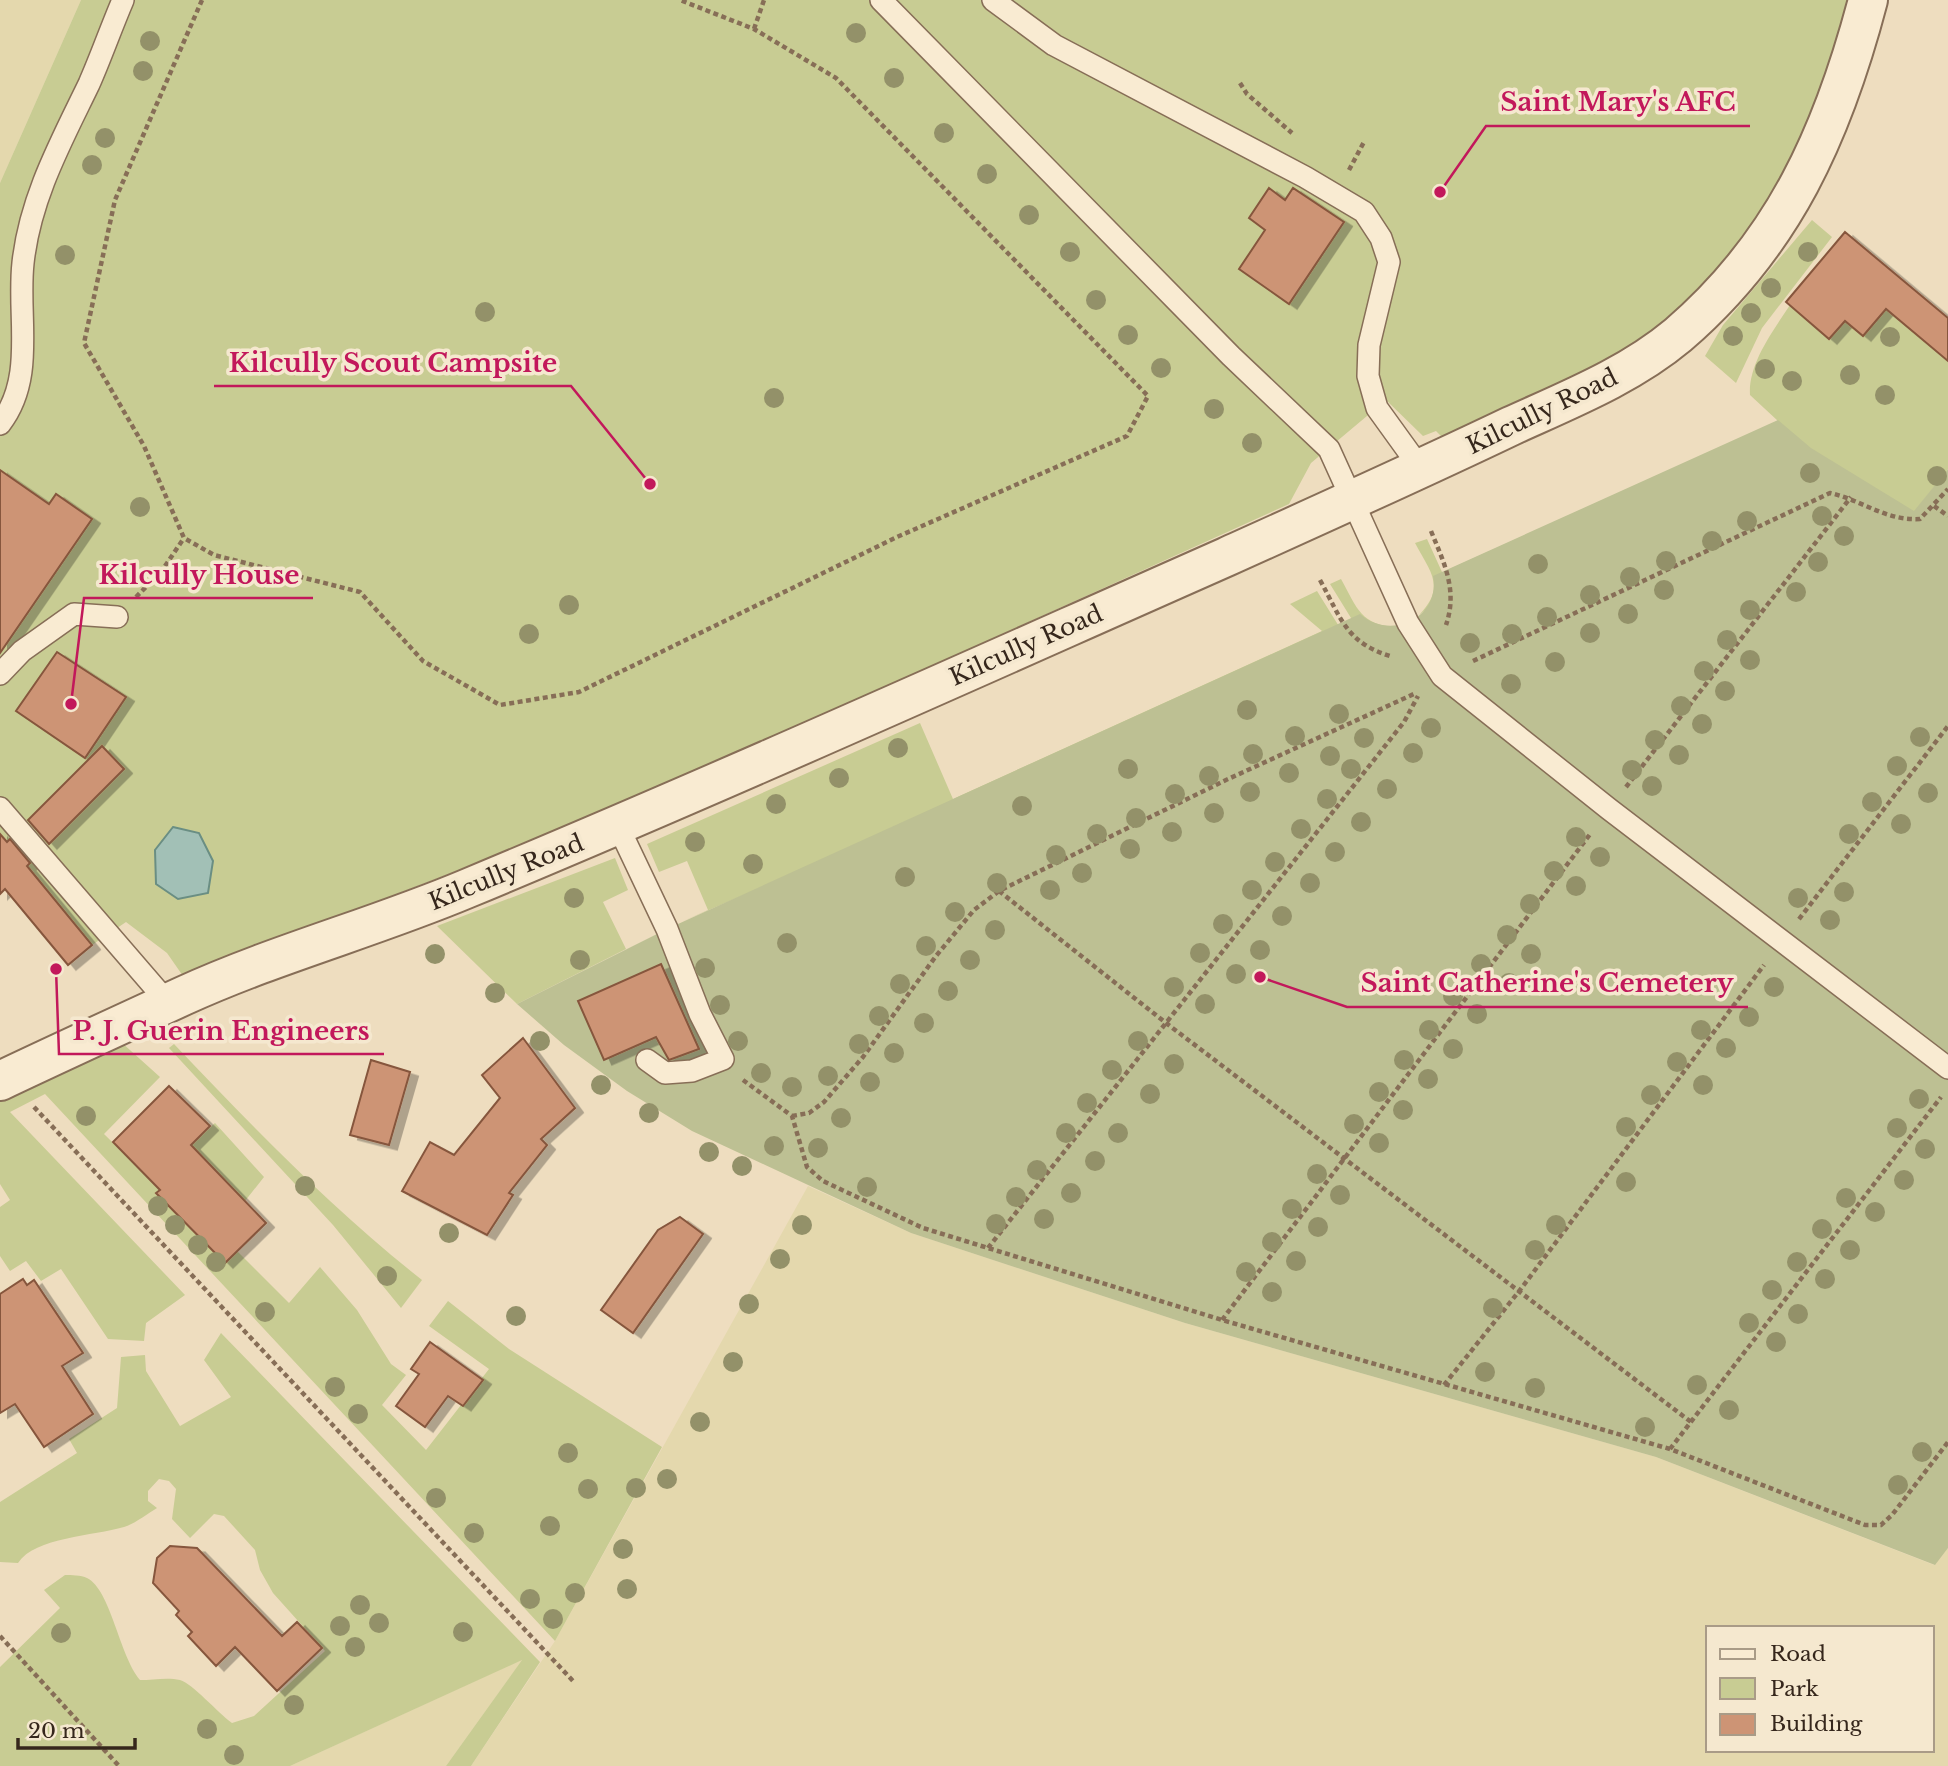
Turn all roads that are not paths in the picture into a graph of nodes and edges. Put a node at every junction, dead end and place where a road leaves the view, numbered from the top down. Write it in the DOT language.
graph roads {
  1 [pos="123,0"];
  2 [pos="881,0"];
  3 [pos="993,0"];
  4 [pos="1868,0"];
  5 [pos="1016,9"];
  6 [pos="0,424"];
  7 [pos="1420,470"];
  8 [pos="1353,500"];
  9 [pos="117,617"];
  10 [pos="0,674"];
  11 [pos="0,808"];
  12 [pos="618,826"];
  13 [pos="169,1003"];
  14 [pos="648,1060"];
  15 [pos="1948,1068"];
  16 [pos="5,1078"];
  1 -- 6 [label="lane"];
  2 -- 8 [label="lane"];
  3 -- 5 [label="lane"];
  4 -- 7 [label="street, Kilcully Road"];
  5 -- 7 [label="lane"];
  7 -- 8 [label="street, Kilcully Road"];
  8 -- 12 [label="street, Kilcully Road"];
  8 -- 15 [label="lane"];
  9 -- 10 [label="lane"];
  11 -- 13 [label="lane"];
  12 -- 13 [label="street, Kilcully Road"];
  12 -- 14 [label="lane"];
  13 -- 16 [label="street, Kilcully Road"];
}
